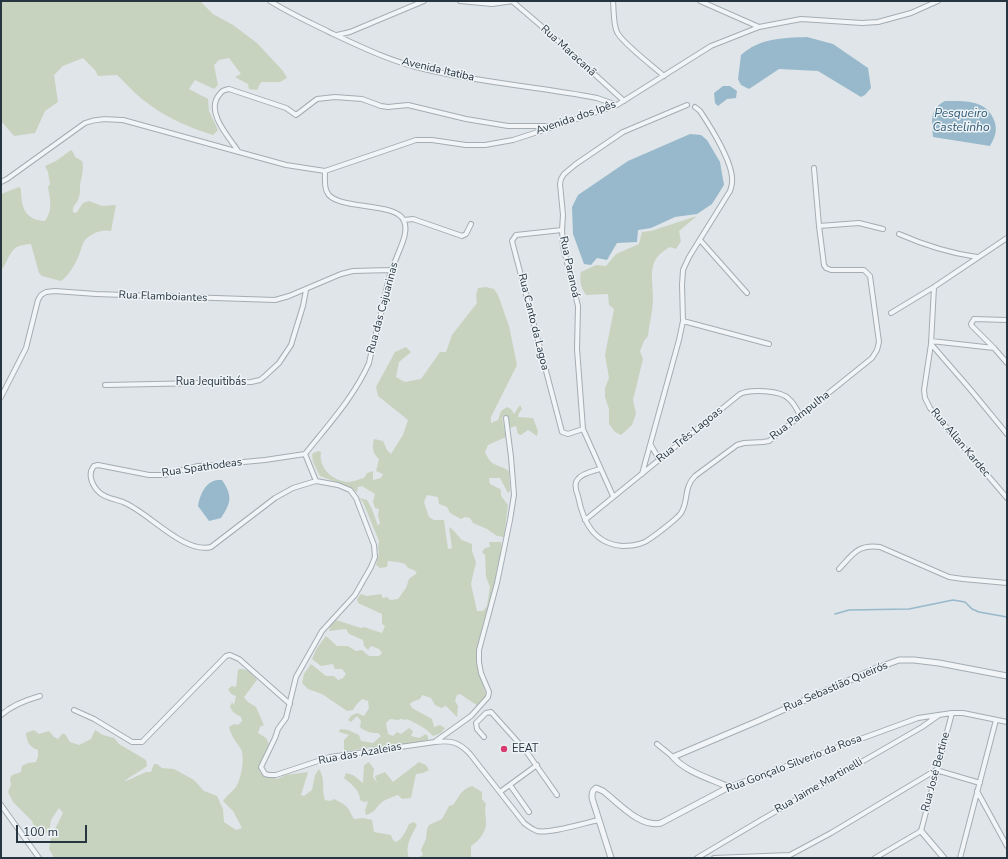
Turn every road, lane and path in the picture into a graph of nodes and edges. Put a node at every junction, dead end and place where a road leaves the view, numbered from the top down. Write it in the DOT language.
graph roads {
  1 [pos="270,1"];
  2 [pos="424,1"];
  3 [pos="460,1"];
  4 [pos="512,1"];
  5 [pos="613,1"];
  6 [pos="700,1"];
  7 [pos="938,1"];
  8 [pos="758,26"];
  9 [pos="336,35"];
  10 [pos="664,76"];
  11 [pos="624,101"];
  12 [pos="617,105"];
  13 [pos="686,106"];
  14 [pos="694,107"];
  15 [pos="554,127"];
  16 [pos="239,152"];
  17 [pos="814,168"];
  18 [pos="325,171"];
  19 [pos="1,182"];
  20 [pos="404,220"];
  21 [pos="471,224"];
  22 [pos="819,226"];
  23 [pos="883,229"];
  24 [pos="562,230"];
  25 [pos="899,234"];
  26 [pos="1007,238"];
  27 [pos="700,240"];
  28 [pos="977,257"];
  29 [pos="391,270"];
  30 [pos="934,287"];
  31 [pos="306,290"];
  32 [pos="747,294"];
  33 [pos="891,313"];
  34 [pos="1007,320"];
  35 [pos="683,321"];
  36 [pos="931,342"];
  37 [pos="769,344"];
  38 [pos="994,348"];
  39 [pos="1007,363"];
  40 [pos="105,385"];
  41 [pos="1,397"];
  42 [pos="800,415"];
  43 [pos="506,418"];
  44 [pos="583,429"];
  45 [pos="1007,434"];
  46 [pos="651,440"];
  47 [pos="305,454"];
  48 [pos="659,459"];
  49 [pos="600,469"];
  50 [pos="642,474"];
  51 [pos="316,481"];
  52 [pos="613,496"];
  53 [pos="1007,498"];
  54 [pos="586,520"];
  55 [pos="840,569"];
  56 [pos="1007,583"];
  57 [pos="1007,676"];
  58 [pos="40,696"];
  59 [pos="290,704"];
  60 [pos="74,710"];
  61 [pos="941,713"];
  62 [pos="952,713"];
  63 [pos="1,715"];
  64 [pos="918,718"];
  65 [pos="996,720"];
  66 [pos="1007,722"];
  67 [pos="922,727"];
  68 [pos="484,737"];
  69 [pos="435,742"];
  70 [pos="657,744"];
  71 [pos="673,757"];
  72 [pos="537,765"];
  73 [pos="936,770"];
  74 [pos="980,783"];
  75 [pos="510,785"];
  76 [pos="729,787"];
  77 [pos="978,791"];
  78 [pos="500,792"];
  79 [pos="557,795"];
  80 [pos="1,805"];
  81 [pos="529,812"];
  82 [pos="599,820"];
  83 [pos="921,831"];
  84 [pos="1007,846"];
  85 [pos="791,857"];
  86 [pos="39,858"];
  87 [pos="611,858"];
  88 [pos="697,858"];
  89 [pos="714,858"];
  90 [pos="731,858"];
  91 [pos="875,858"];
  92 [pos="944,858"];
  93 [pos="960,858"];
  1 -- 9 [label="street, Avenida Itatiba"];
  2 -- 9 [label="street"];
  3 -- 4 [label="street"];
  4 -- 11 [label="street, Rua Maracanã"];
  5 -- 10 [label="street"];
  6 -- 8 [label="street"];
  7 -- 8 [label="street, Avenida dos Ipês"];
  8 -- 10 [label="street, Avenida dos Ipês"];
  9 -- 12 [label="street, Avenida Itatiba"];
  10 -- 11 [label="street, Avenida dos Ipês"];
  11 -- 12 [label="street, Avenida dos Ipês"];
  12 -- 15 [label="street, Avenida dos Ipês"];
  13 -- 24 [label="street, Rua Paranoá"];
  14 -- 27 [label="street"];
  15 -- 16 [label="street"];
  15 -- 18 [label="street, Avenida dos Ipês"];
  16 -- 18 [label="street"];
  16 -- 19 [label="street"];
  17 -- 22 [label="street, Rua Pampulha"];
  18 -- 20 [label="street"];
  20 -- 21 [label="street"];
  20 -- 29 [label="street, Rua das Cajuarinas"];
  22 -- 23 [label="street"];
  22 -- 42 [label="street, Rua Pampulha"];
  24 -- 44 [label="street, Rua Paranoá"];
  24 -- 44 [label="street, Rua Canto da Lagoa"];
  25 -- 28 [label="street"];
  26 -- 28 [label="street"];
  27 -- 32 [label="street"];
  27 -- 35 [label="street"];
  28 -- 30 [label="street"];
  29 -- 31 [label="street, Rua Flamboiantes"];
  29 -- 47 [label="street, Rua das Cajuarinas"];
  30 -- 33 [label="street"];
  30 -- 36 [label="street, Rua Allan Kardec"];
  31 -- 40 [label="street, Rua Jequitibás"];
  31 -- 41 [label="street, Rua Flamboiantes"];
  34 -- 38 [label="street"];
  35 -- 37 [label="street"];
  35 -- 46 [label="street"];
  36 -- 38 [label="street"];
  36 -- 45 [label="street"];
  36 -- 53 [label="street, Rua Allan Kardec"];
  38 -- 39 [label="street"];
  42 -- 48 [label="street, Rua Três Lagoas"];
  42 -- 54 [label="street, Rua Pampulha"];
  43 -- 69 [label="street, Rua das Azaleias"];
  44 -- 49 [label="street, Rua Paranoá"];
  46 -- 48 [label="street"];
  46 -- 50 [label="street"];
  47 -- 51 [label="street"];
  47 -- 51 [label="street, Rua Spathodeas"];
  48 -- 50 [label="street, Rua Três Lagoas"];
  49 -- 52 [label="street, Rua Paranoá"];
  49 -- 54 [label="street, Rua Pampulha"];
  50 -- 52 [label="street, Rua Três Lagoas"];
  51 -- 59 [label="street, Rua das Azaleias"];
  52 -- 54 [label="street, Rua Três Lagoas"];
  55 -- 56 [label="street"];
  57 -- 71 [label="street, Rua Sebastião Queirós"];
  58 -- 63 [label="street"];
  59 -- 60 [label="street"];
  59 -- 69 [label="street, Rua das Azaleias"];
  61 -- 62 [label="street, Rua Gonçalo Silverio da Rosa"];
  61 -- 64 [label="street, Rua Gonçalo Silverio da Rosa"];
  61 -- 67 [label="street, Rua Jaime Martinelli"];
  62 -- 65 [label="street, Rua Gonçalo Silverio da Rosa"];
  62 -- 73 [label="street, Rua José Bertine"];
  64 -- 67 [label="street"];
  64 -- 76 [label="street, Rua Gonçalo Silverio da Rosa"];
  65 -- 66 [label="street, Rua Gonçalo Silverio da Rosa"];
  65 -- 74 [label="street"];
  67 -- 88 [label="street, Rua Jaime Martinelli"];
  68 -- 72 [label="street"];
  69 -- 78 [label="street"];
  70 -- 71 [label="street"];
  71 -- 76 [label="street"];
  72 -- 75 [label="street"];
  72 -- 79 [label="street"];
  73 -- 74 [label="street"];
  73 -- 83 [label="street, Rua José Bertine"];
  73 -- 85 [label="street"];
  74 -- 77 [label="street"];
  75 -- 78 [label="street"];
  75 -- 81 [label="street"];
  76 -- 82 [label="street, Rua Gonçalo Silverio da Rosa"];
  77 -- 84 [label="street"];
  77 -- 93 [label="street"];
  78 -- 82 [label="street"];
  80 -- 86 [label="street"];
  82 -- 87 [label="street"];
  83 -- 91 [label="street"];
  83 -- 92 [label="street"];
  85 -- 90 [label="street"];
  89 -- 90 [label="street"];
}
